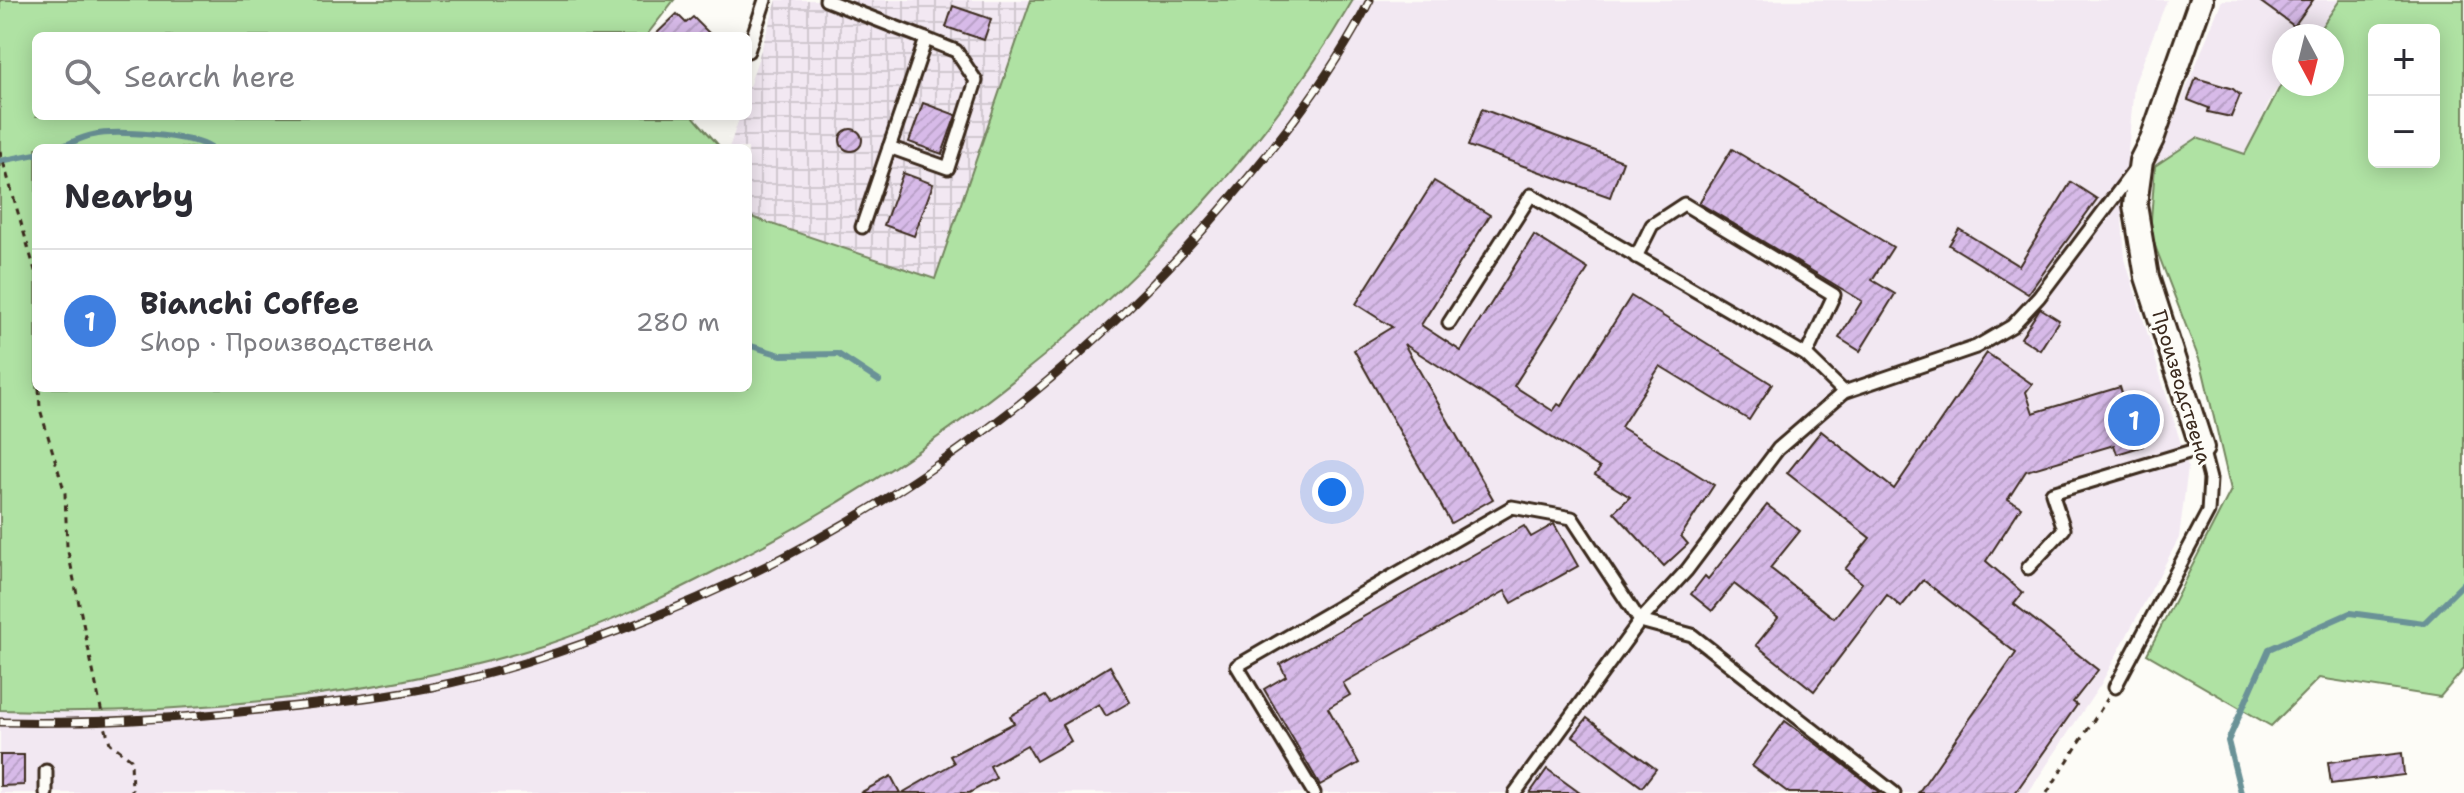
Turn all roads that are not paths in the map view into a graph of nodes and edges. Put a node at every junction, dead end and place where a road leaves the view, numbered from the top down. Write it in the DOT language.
graph roads {
  1 [pos="765,0"];
  2 [pos="826,0"];
  3 [pos="2201,0"];
  4 [pos="752,39"];
  5 [pos="926,39"];
  6 [pos="889,147"];
  7 [pos="2141,161"];
  8 [pos="862,227"];
  9 [pos="1636,257"];
  10 [pos="1449,323"];
  11 [pos="1806,355"];
  12 [pos="1844,392"];
  13 [pos="2202,448"];
  14 [pos="2028,568"];
  15 [pos="1640,621"];
  16 [pos="2115,687"];
  17 [pos="46,771"];
  18 [pos="46,793"];
  19 [pos="1314,793"];
  20 [pos="1515,793"];
  21 [pos="1894,793"];
  1 -- 4 [label="lane"];
  2 -- 5 [label="lane"];
  3 -- 7 [label="street, Производствена"];
  5 -- 6 [label="lane"];
  5 -- 6 [label="lane"];
  6 -- 8 [label="lane"];
  7 -- 12 [label="lane"];
  7 -- 13 [label="street, Производствена"];
  9 -- 10 [label="lane"];
  9 -- 11 [label="lane"];
  9 -- 11 [label="lane"];
  11 -- 12 [label="lane"];
  12 -- 15 [label="lane"];
  13 -- 14 [label="lane"];
  13 -- 16 [label="lane, Производствена"];
  15 -- 19 [label="lane"];
  15 -- 20 [label="lane"];
  15 -- 21 [label="lane"];
  17 -- 18 [label="lane"];
}
